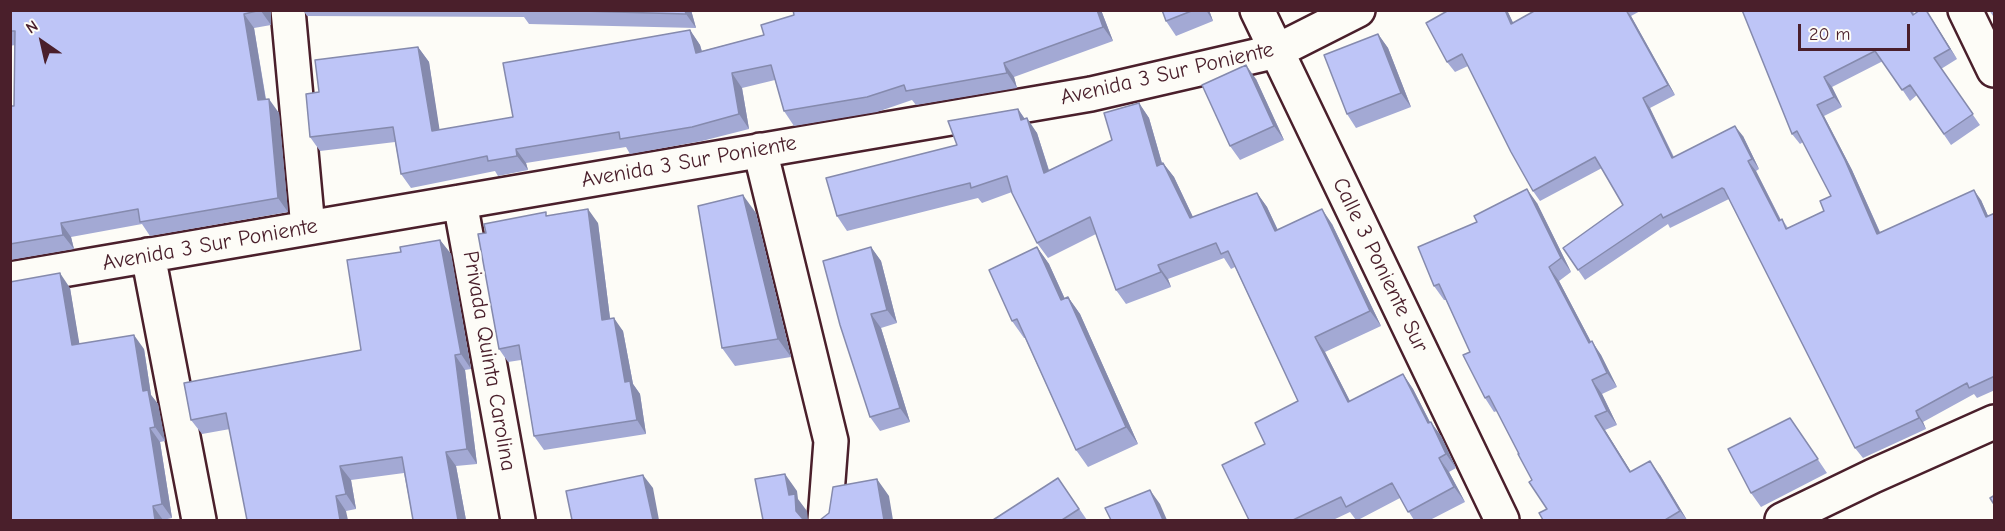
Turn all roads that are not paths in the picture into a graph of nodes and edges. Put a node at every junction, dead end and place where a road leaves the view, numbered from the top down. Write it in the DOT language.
graph roads {
  1 [pos="288,10"];
  2 [pos="1257,10"];
  3 [pos="1358,10"];
  4 [pos="1965,10"];
  5 [pos="1277,51"];
  6 [pos="1995,70"];
  7 [pos="760,150"];
  8 [pos="460,202"];
  9 [pos="308,228"];
  10 [pos="148,255"];
  11 [pos="10,279"];
  12 [pos="1995,422"];
  13 [pos="199,520"];
  14 [pos="518,520"];
  15 [pos="825,520"];
  16 [pos="1502,520"];
  17 [pos="1782,520"];
  1 -- 9 [label="street"];
  2 -- 5 [label="street, Calle 3 Poniente Sur"];
  3 -- 5 [label="street, Avenida 3 Sur Poniente"];
  4 -- 6 [label="street"];
  5 -- 7 [label="street, Avenida 3 Sur Poniente"];
  5 -- 16 [label="street, Calle 3 Poniente Sur"];
  7 -- 8 [label="street, Avenida 3 Sur Poniente"];
  7 -- 15 [label="street"];
  8 -- 9 [label="street, Avenida 3 Sur Poniente"];
  8 -- 14 [label="street, Privada Quinta Carolina"];
  9 -- 10 [label="street, Avenida 3 Sur Poniente"];
  10 -- 11 [label="street, Avenida 3 Sur Poniente"];
  10 -- 13 [label="street"];
  12 -- 17 [label="street"];
}
